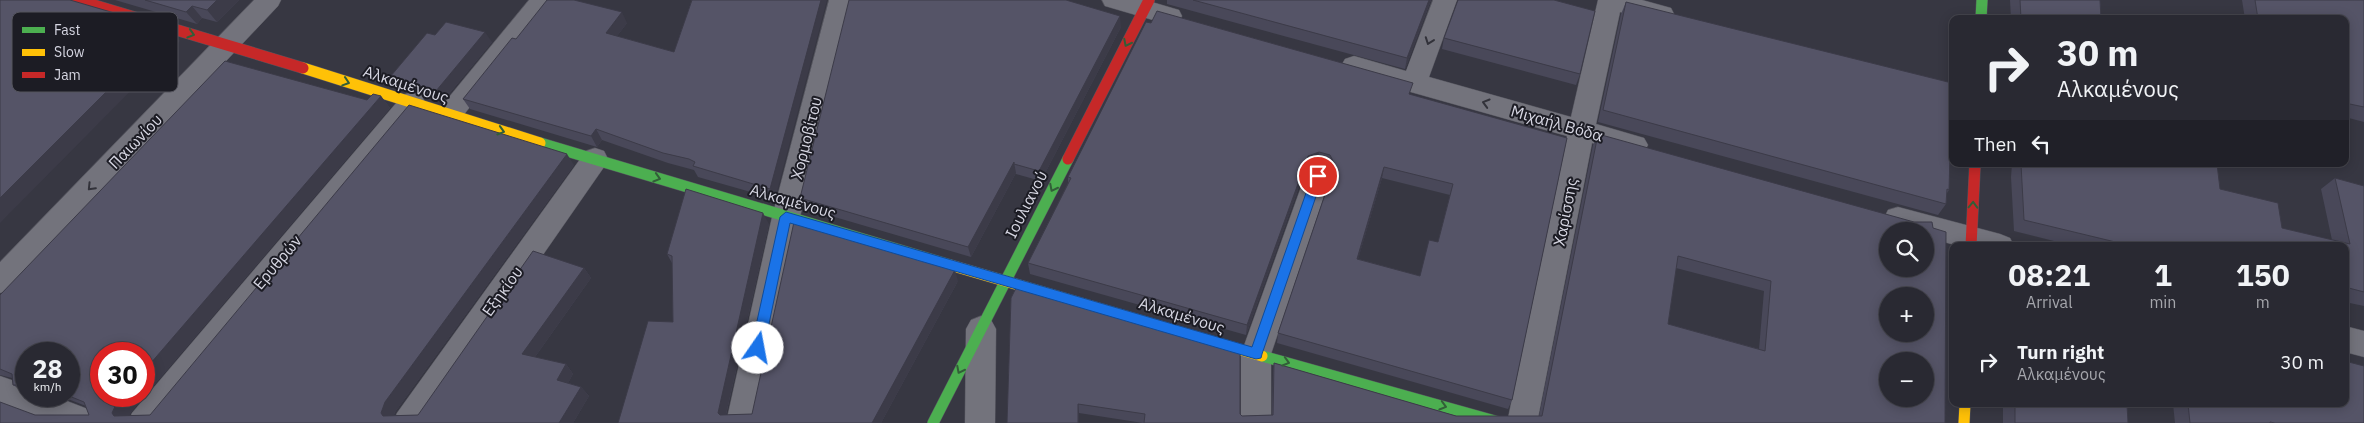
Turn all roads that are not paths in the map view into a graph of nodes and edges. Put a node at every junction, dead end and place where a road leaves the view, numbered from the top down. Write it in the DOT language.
graph roads {
  1 [pos="77,0"];
  2 [pos="269,0"];
  3 [pos="543,0"];
  4 [pos="841,0"];
  5 [pos="1114,0"];
  6 [pos="1445,0"];
  7 [pos="1982,0"];
  8 [pos="1146,4"];
  9 [pos="118,12"];
  10 [pos="1981,15"];
  11 [pos="1685,19"];
  12 [pos="1197,23"];
  13 [pos="178,29"];
  14 [pos="229,44"];
  15 [pos="1329,59"];
  16 [pos="1414,83"];
  17 [pos="412,102"];
  18 [pos="449,115"];
  19 [pos="1581,130"];
  20 [pos="1657,151"];
  21 [pos="595,159"];
  22 [pos="1975,167"];
  23 [pos="1318,176"];
  24 [pos="1877,212"];
  25 [pos="786,217"];
  26 [pos="1971,242"];
  27 [pos="1006,280"];
  28 [pos="0,281"];
  29 [pos="981,328"];
  30 [pos="2349,340"];
  31 [pos="2364,344"];
  32 [pos="1256,354"];
  33 [pos="0,389"];
  34 [pos="1965,407"];
  35 [pos="87,423"];
  36 [pos="143,423"];
  37 [pos="408,423"];
  38 [pos="741,423"];
  39 [pos="933,423"];
  40 [pos="980,423"];
  41 [pos="1256,423"];
  42 [pos="1502,423"];
  43 [pos="1522,423"];
  44 [pos="1964,423"];
  1 -- 9 [label="street, Αλκαμένους, one-way"];
  2 -- 14 [label="street, Παιωνίου"];
  3 -- 18 [label="street"];
  4 -- 25 [label="street, Χορμοβίτου"];
  5 -- 8 [label="street"];
  6 -- 16 [label="street, one-way"];
  7 -- 10 [label="street"];
  8 -- 12 [label="street"];
  8 -- 27 [label="street, Ιουλιανού, one-way"];
  11 -- 19 [label="street, Χαρίσσης"];
  13 -- 14 [label="street, Αλκαμένους, one-way"];
  14 -- 17 [label="street, Αλκαμένους, one-way"];
  14 -- 28 [label="street, Παιωνίου, one-way"];
  15 -- 16 [label="street, Μιχαήλ Βόδα"];
  19 -- 16 [label="street, Μιχαήλ Βόδα, one-way"];
  17 -- 18 [label="street, Αλκαμένους"];
  17 -- 36 [label="street, Ερυθρών"];
  18 -- 21 [label="street, Αλκαμένους, one-way"];
  19 -- 20 [label="street, Μιχαήλ Βόδα"];
  19 -- 43 [label="street, Χαρίσσης"];
  21 -- 25 [label="street, Αλκαμένους, one-way"];
  21 -- 37 [label="street, Εξηκίου"];
  26 -- 22 [label="street, one-way"];
  23 -- 32 [label="street"];
  24 -- 26 [label="street"];
  25 -- 27 [label="street, Αλκαμένους"];
  25 -- 38 [label="street, Χορμοβίτου"];
  27 -- 29 [label="street, Ιουλιανού"];
  27 -- 32 [label="street, Αλκαμένους"];
  29 -- 39 [label="street, Ιουλιανού, one-way"];
  29 -- 40 [label="street"];
  30 -- 31 [label="street"];
  32 -- 41 [label="street"];
  32 -- 42 [label="street, Αλκαμένους, one-way"];
  33 -- 35 [label="street"];
  34 -- 44 [label="street"];
}
